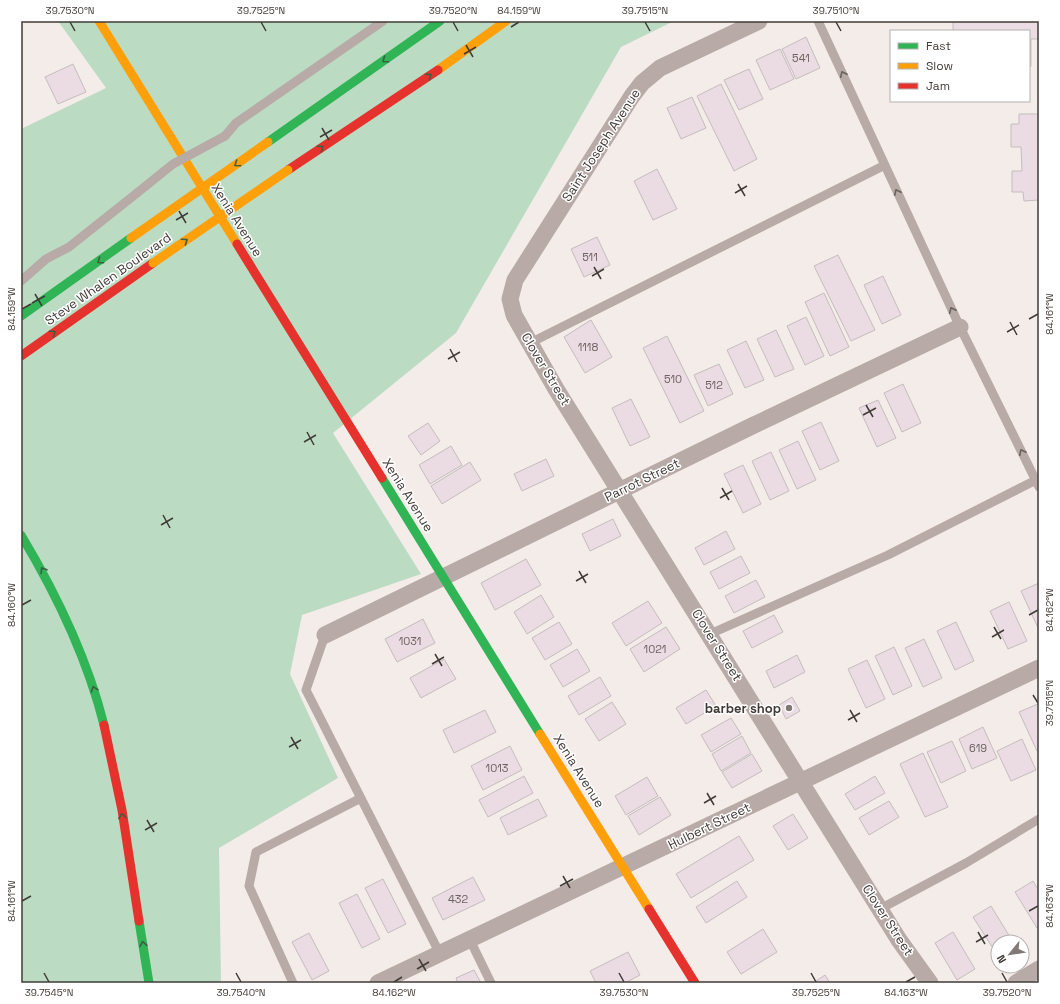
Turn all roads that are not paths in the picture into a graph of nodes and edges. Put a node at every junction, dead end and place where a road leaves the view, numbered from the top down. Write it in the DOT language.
graph roads {
  1 [pos="99,21"];
  2 [pos="383,21"];
  3 [pos="440,21"];
  4 [pos="506,21"];
  5 [pos="759,21"];
  6 [pos="818,21"];
  7 [pos="885,165"];
  8 [pos="21,281"];
  9 [pos="510,303"];
  10 [pos="21,316"];
  11 [pos="960,327"];
  12 [pos="530,343"];
  13 [pos="21,356"];
  14 [pos="1037,484"];
  15 [pos="620,491"];
  16 [pos="21,535"];
  17 [pos="444,578"];
  18 [pos="710,634"];
  19 [pos="326,635"];
  20 [pos="1039,668"];
  21 [pos="801,782"];
  22 [pos="361,798"];
  23 [pos="1039,820"];
  24 [pos="623,868"];
  25 [pos="880,909"];
  26 [pos="470,940"];
  27 [pos="440,954"];
  28 [pos="1039,969"];
  29 [pos="149,983"];
  30 [pos="294,983"];
  31 [pos="378,983"];
  32 [pos="491,983"];
  33 [pos="695,983"];
  34 [pos="930,983"];
  35 [pos="1016,983"];
  1 -- 17 [label="main road, Xenia Avenue"];
  2 -- 8 [label="lane, bridge"];
  3 -- 10 [label="main road, Steve Whalen Boulevard, one-way, bridge"];
  13 -- 4 [label="main road, Steve Whalen Boulevard, one-way, bridge"];
  5 -- 9 [label="street, Saint Joseph Avenue"];
  7 -- 6 [label="lane, one-way"];
  11 -- 7 [label="lane, one-way"];
  7 -- 12 [label="lane"];
  9 -- 12 [label="street, Clover Street"];
  14 -- 11 [label="lane, one-way"];
  11 -- 15 [label="street, Parrot Street"];
  12 -- 15 [label="street, Clover Street"];
  14 -- 18 [label="lane"];
  15 -- 17 [label="street, Parrot Street"];
  15 -- 18 [label="street, Clover Street"];
  29 -- 16 [label="main road, one-way"];
  17 -- 19 [label="street, Parrot Street"];
  17 -- 24 [label="main road, Xenia Avenue"];
  18 -- 21 [label="street, Clover Street"];
  19 -- 22 [label="lane"];
  20 -- 21 [label="street, Hulbert Street"];
  21 -- 24 [label="street, Hulbert Street"];
  21 -- 25 [label="street, Clover Street"];
  22 -- 27 [label="lane"];
  22 -- 30 [label="lane"];
  23 -- 25 [label="lane"];
  24 -- 26 [label="street, Hulbert Street"];
  24 -- 33 [label="main road, Xenia Avenue"];
  25 -- 34 [label="street, Clover Street"];
  26 -- 27 [label="street, Hulbert Street"];
  26 -- 32 [label="lane"];
  27 -- 31 [label="street, Hulbert Street"];
  28 -- 35 [label="street"];
}
